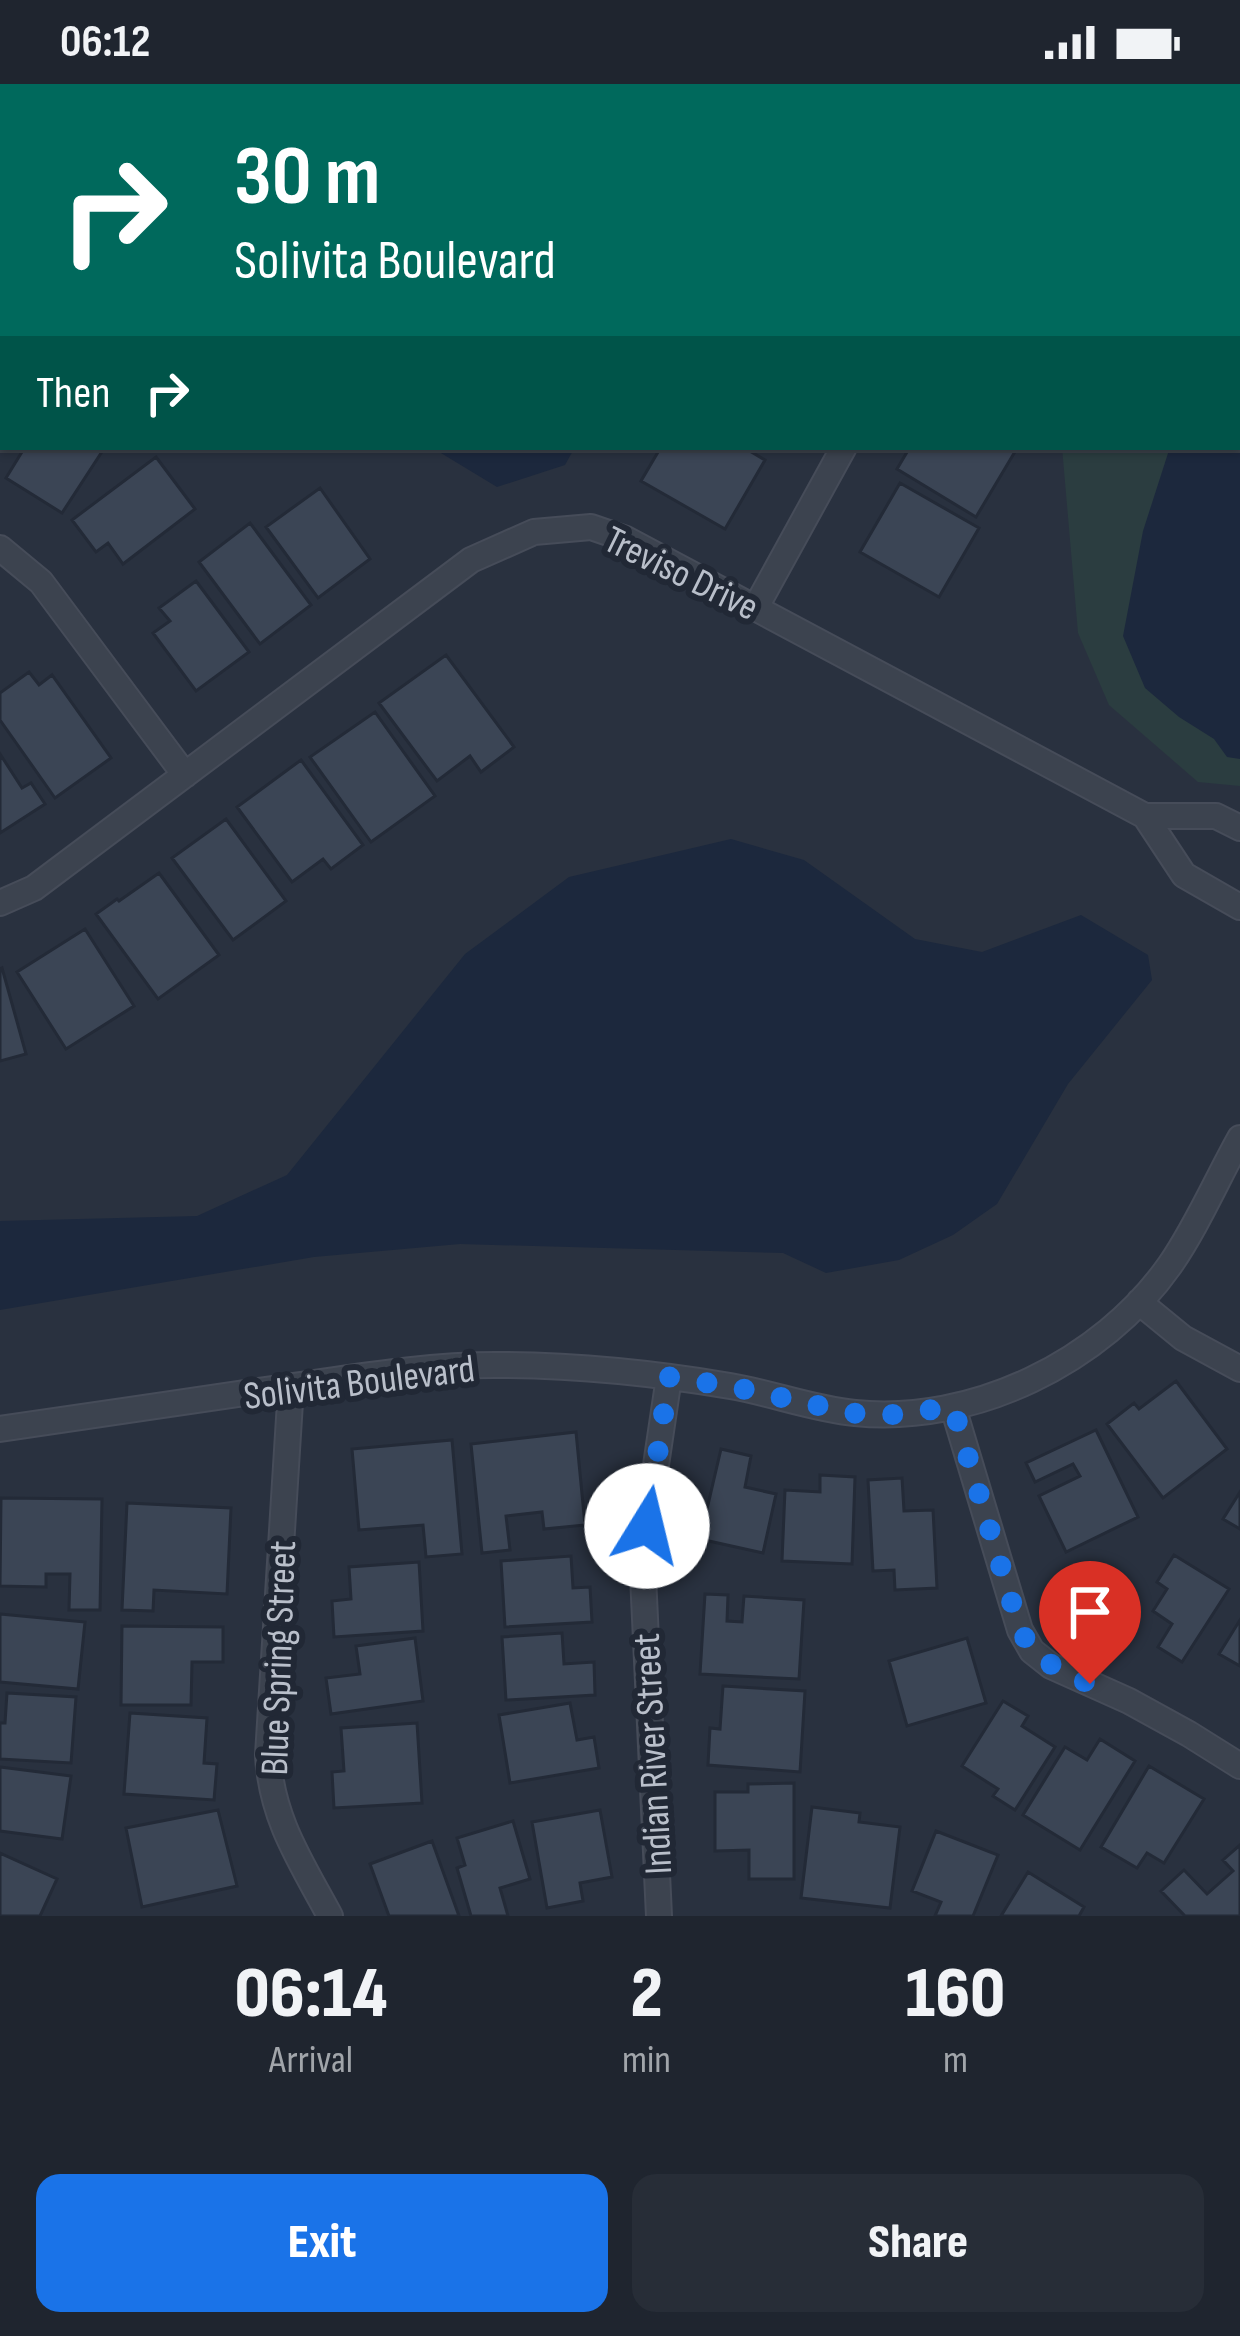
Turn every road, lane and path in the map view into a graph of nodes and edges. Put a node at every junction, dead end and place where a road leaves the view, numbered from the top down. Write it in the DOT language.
graph roads {
  1 [pos="842,450"];
  2 [pos="0,548"];
  3 [pos="755,608"];
  4 [pos="185,775"];
  5 [pos="1145,816"];
  6 [pos="1240,828"];
  7 [pos="0,903"];
  8 [pos="1240,907"];
  9 [pos="1240,1138"];
  10 [pos="1139,1302"];
  11 [pos="1240,1369"];
  12 [pos="669,1377"];
  13 [pos="291,1386"];
  14 [pos="953,1407"];
  15 [pos="0,1429"];
  16 [pos="1240,1766"];
  17 [pos="330,1916"];
  18 [pos="659,1916"];
  1 -- 3 [label="street"];
  2 -- 4 [label="street"];
  3 -- 4 [label="street, Treviso Drive"];
  3 -- 5 [label="street, Treviso Drive"];
  4 -- 7 [label="street, Treviso Drive"];
  5 -- 6 [label="street, Treviso Drive"];
  5 -- 8 [label="street, Treviso Drive"];
  9 -- 10 [label="street, Solivita Boulevard"];
  10 -- 11 [label="street"];
  10 -- 14 [label="street, Solivita Boulevard"];
  12 -- 13 [label="street, Solivita Boulevard"];
  12 -- 14 [label="street, Solivita Boulevard"];
  12 -- 18 [label="street, Indian River Street"];
  13 -- 15 [label="street, Solivita Boulevard"];
  13 -- 17 [label="street, Blue Spring Street"];
  14 -- 16 [label="street"];
}
